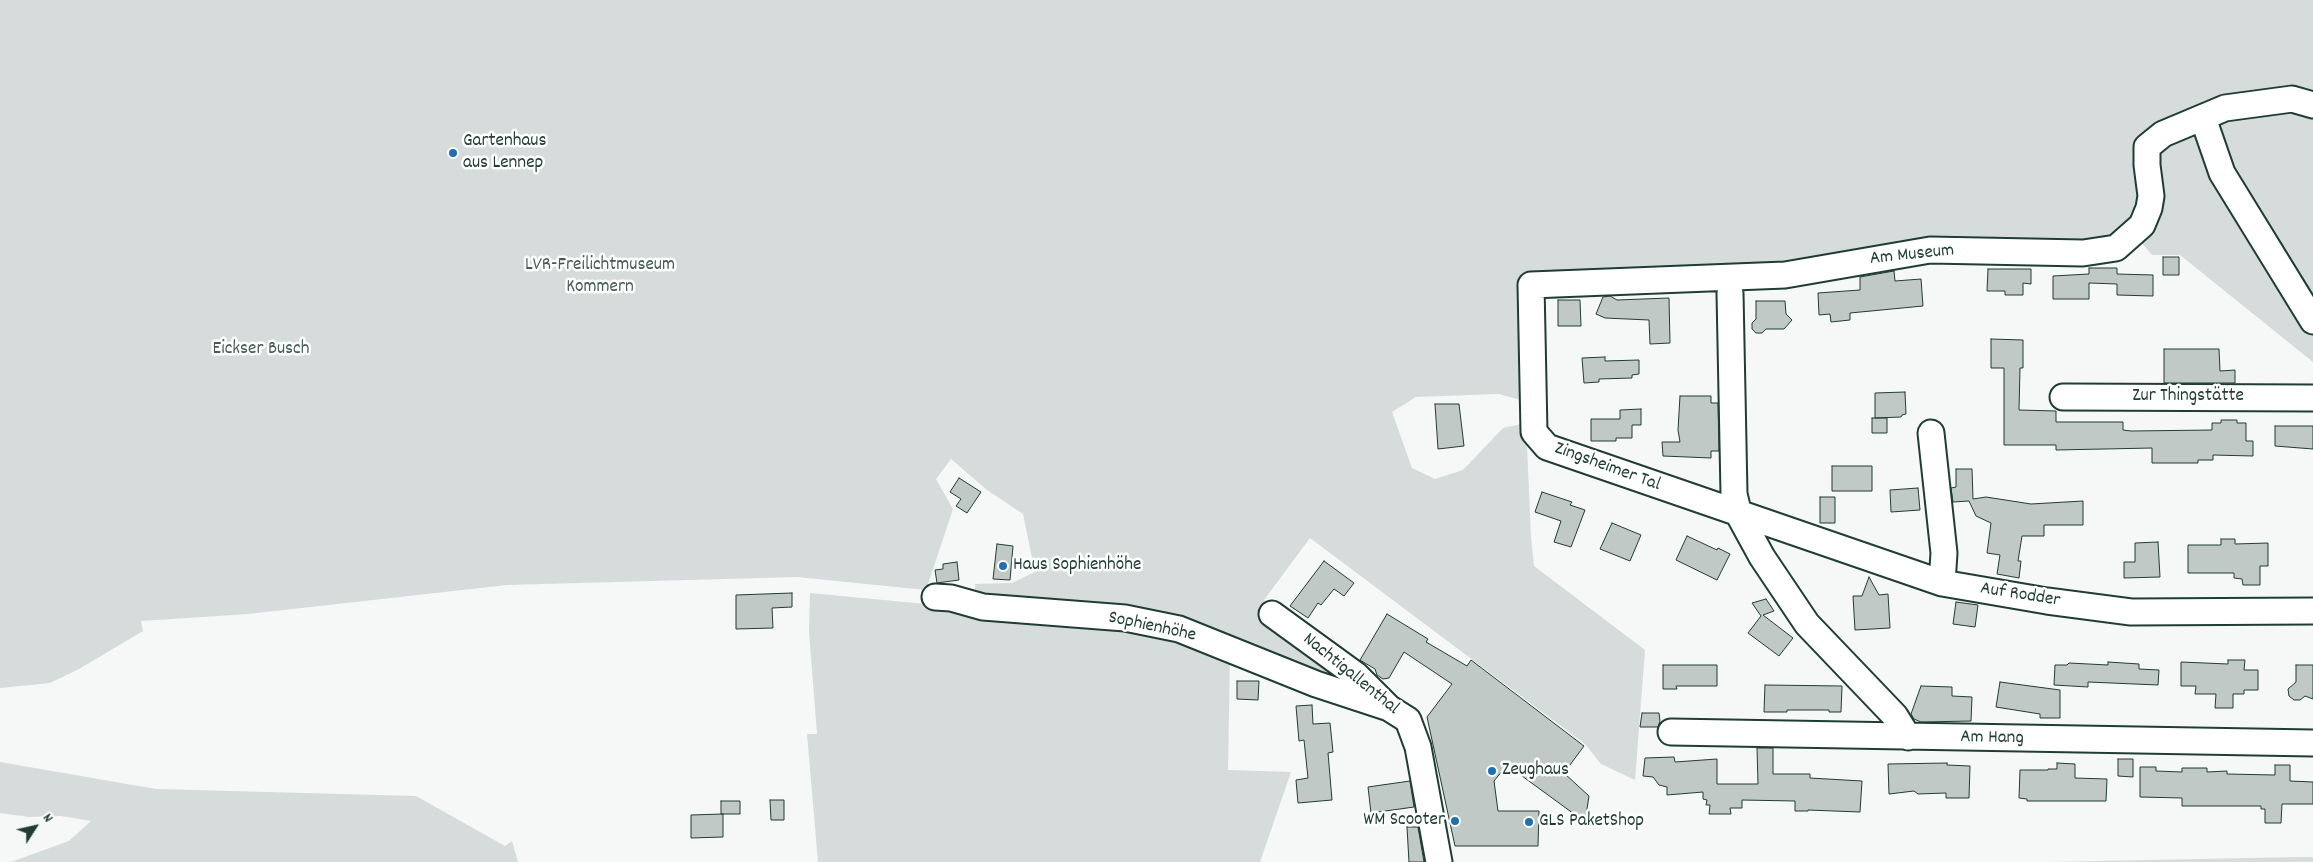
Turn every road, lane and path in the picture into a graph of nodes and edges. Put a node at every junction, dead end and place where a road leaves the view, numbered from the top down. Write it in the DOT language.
graph roads {
  1 [pos="2313,105"];
  2 [pos="2203,118"];
  3 [pos="1530,285"];
  4 [pos="1730,294"];
  5 [pos="2313,321"];
  6 [pos="2063,397"];
  7 [pos="2313,398"];
  8 [pos="1931,433"];
  9 [pos="1739,515"];
  10 [pos="1942,583"];
  11 [pos="936,597"];
  12 [pos="2313,611"];
  13 [pos="1272,614"];
  14 [pos="1389,708"];
  15 [pos="1671,732"];
  16 [pos="1908,737"];
  17 [pos="2313,743"];
  18 [pos="1439,862"];
  1 -- 2 [label="street, Am Museum"];
  2 -- 3 [label="street, Am Museum"];
  2 -- 5 [label="street"];
  3 -- 9 [label="street, Zingsheimer Tal"];
  4 -- 9 [label="street"];
  6 -- 7 [label="street, Zur Thingstätte"];
  8 -- 10 [label="street"];
  9 -- 10 [label="street, Auf Rodder"];
  9 -- 16 [label="street"];
  10 -- 12 [label="street, Auf Rodder"];
  11 -- 14 [label="street, Sophienhöhe"];
  13 -- 14 [label="street, Nachtigallenthal"];
  14 -- 18 [label="street, Nachtigallenthal"];
  15 -- 16 [label="street, Am Hang"];
  16 -- 17 [label="street, Am Hang"];
}
